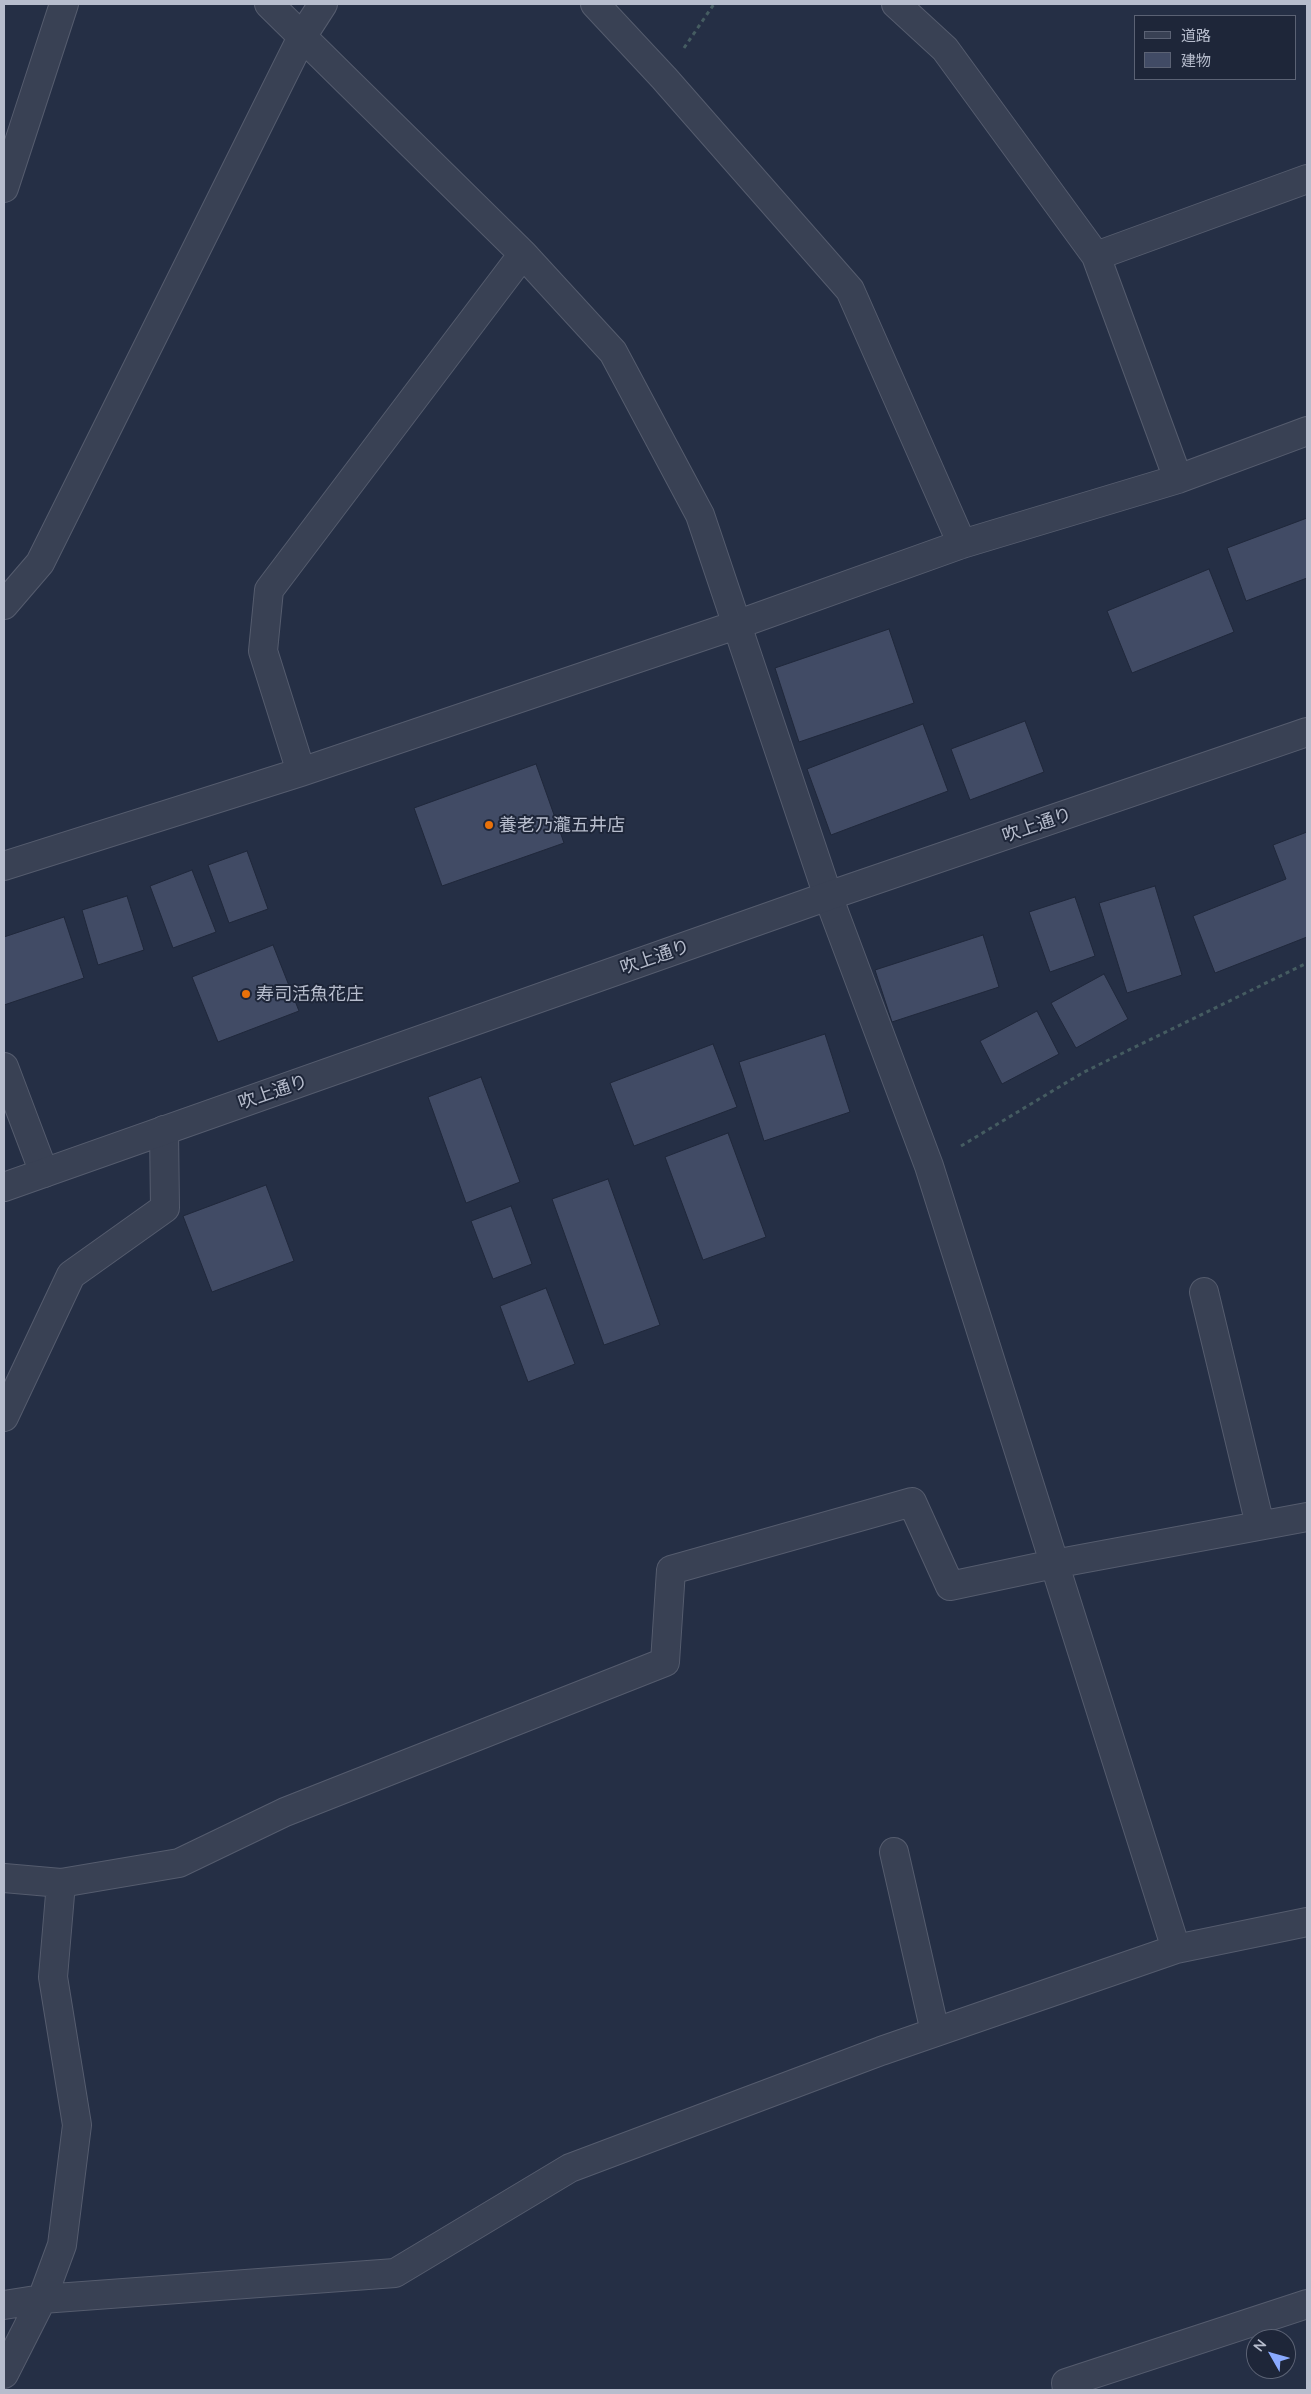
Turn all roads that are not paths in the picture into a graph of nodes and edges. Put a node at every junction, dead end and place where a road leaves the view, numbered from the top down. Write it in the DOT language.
graph roads {
  1 [pos="64,4"];
  2 [pos="269,4"];
  3 [pos="323,4"];
  4 [pos="594,4"];
  5 [pos="896,4"];
  6 [pos="303,35"];
  7 [pos="1307,179"];
  8 [pos="4,188"];
  9 [pos="523,254"];
  10 [pos="1096,256"];
  11 [pos="1307,431"];
  12 [pos="1178,479"];
  13 [pos="962,544"];
  14 [pos="4,605"];
  15 [pos="736,625"];
  16 [pos="1307,732"];
  17 [pos="301,772"];
  18 [pos="4,866"];
  19 [pos="828,896"];
  20 [pos="4,1067"];
  21 [pos="164,1130"];
  22 [pos="44,1173"];
  23 [pos="4,1187"];
  24 [pos="1204,1292"];
  25 [pos="4,1417"];
  26 [pos="1307,1517"];
  27 [pos="1260,1525"];
  28 [pos="1054,1564"];
  29 [pos="894,1852"];
  30 [pos="4,1878"];
  31 [pos="61,1883"];
  32 [pos="1307,1922"];
  33 [pos="1176,1949"];
  34 [pos="935,2032"];
  35 [pos="42,2300"];
  36 [pos="1307,2304"];
  37 [pos="4,2305"];
  38 [pos="4,2374"];
  39 [pos="1067,2390"];
  1 -- 8 [label="street"];
  2 -- 6 [label="street"];
  3 -- 6 [label="street"];
  4 -- 13 [label="street"];
  5 -- 10 [label="street"];
  6 -- 9 [label="street"];
  6 -- 14 [label="street"];
  7 -- 10 [label="street"];
  9 -- 15 [label="street"];
  9 -- 17 [label="street"];
  10 -- 12 [label="street"];
  11 -- 12 [label="street"];
  12 -- 13 [label="street"];
  13 -- 15 [label="street"];
  15 -- 17 [label="street"];
  15 -- 19 [label="street"];
  16 -- 19 [label="street, 吹上通り"];
  17 -- 18 [label="street"];
  19 -- 21 [label="street, 吹上通り"];
  19 -- 28 [label="street"];
  20 -- 22 [label="street"];
  21 -- 22 [label="street, 吹上通り"];
  21 -- 25 [label="street"];
  22 -- 23 [label="street, 吹上通り"];
  24 -- 27 [label="street"];
  26 -- 27 [label="street"];
  27 -- 28 [label="street"];
  28 -- 31 [label="street"];
  28 -- 33 [label="street"];
  29 -- 34 [label="street"];
  30 -- 31 [label="street"];
  31 -- 35 [label="street"];
  32 -- 33 [label="street"];
  33 -- 34 [label="street"];
  34 -- 35 [label="street"];
  35 -- 37 [label="street"];
  35 -- 38 [label="street"];
  36 -- 39 [label="street"];
}
